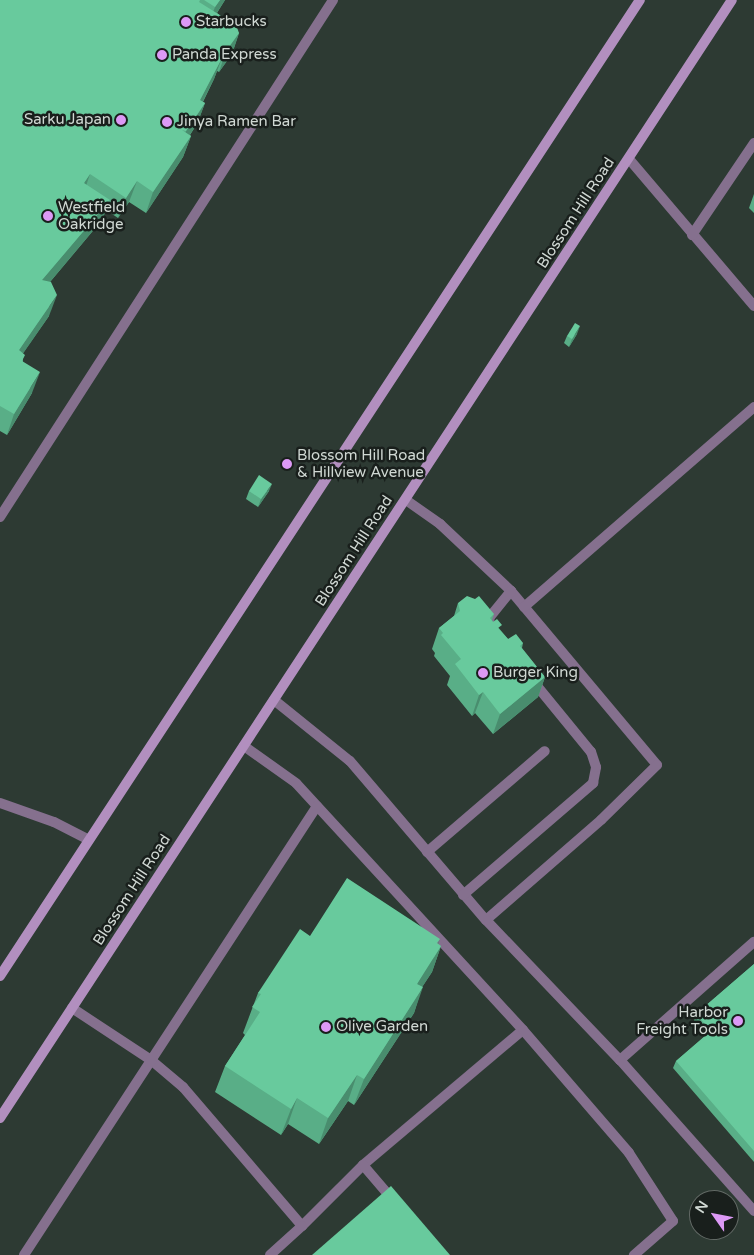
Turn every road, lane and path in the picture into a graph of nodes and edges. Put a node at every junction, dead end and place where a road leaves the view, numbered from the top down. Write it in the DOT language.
graph roads {
  1 [pos="333,0"];
  2 [pos="640,0"];
  3 [pos="732,0"];
  4 [pos="754,143"];
  5 [pos="629,159"];
  6 [pos="692,235"];
  7 [pos="754,306"];
  8 [pos="754,406"];
  9 [pos="406,500"];
  10 [pos="0,517"];
  11 [pos="511,591"];
  12 [pos="524,606"];
  13 [pos="497,638"];
  14 [pos="522,668"];
  15 [pos="274,700"];
  16 [pos="244,746"];
  17 [pos="544,751"];
  18 [pos="0,803"];
  19 [pos="317,806"];
  20 [pos="89,840"];
  21 [pos="427,852"];
  22 [pos="463,895"];
  23 [pos="486,920"];
  24 [pos="754,942"];
  25 [pos="0,976"];
  26 [pos="72,1008"];
  27 [pos="523,1030"];
  28 [pos="151,1060"];
  29 [pos="620,1060"];
  30 [pos="0,1118"];
  31 [pos="363,1165"];
  32 [pos="398,1206"];
  33 [pos="754,1211"];
  34 [pos="302,1226"];
  35 [pos="24,1255"];
  36 [pos="270,1255"];
  37 [pos="634,1255"];
  1 -- 10 [label="lane"];
  2 -- 20 [label="main road"];
  3 -- 5 [label="main road, Blossom Hill Road"];
  4 -- 6 [label="lane"];
  5 -- 6 [label="lane"];
  5 -- 9 [label="main road, Blossom Hill Road"];
  6 -- 7 [label="lane"];
  8 -- 12 [label="lane"];
  9 -- 11 [label="lane"];
  9 -- 15 [label="main road, Blossom Hill Road"];
  11 -- 12 [label="lane"];
  11 -- 13 [label="lane"];
  12 -- 23 [label="lane"];
  14 -- 22 [label="lane"];
  15 -- 16 [label="main road, Blossom Hill Road"];
  15 -- 21 [label="lane"];
  16 -- 19 [label="lane"];
  16 -- 26 [label="main road, Blossom Hill Road"];
  17 -- 21 [label="lane"];
  18 -- 20 [label="lane"];
  19 -- 27 [label="lane"];
  19 -- 28 [label="lane"];
  20 -- 25 [label="main road"];
  21 -- 22 [label="lane"];
  22 -- 23 [label="lane"];
  23 -- 29 [label="lane"];
  24 -- 29 [label="lane"];
  26 -- 28 [label="lane"];
  26 -- 30 [label="main road, Blossom Hill Road"];
  27 -- 31 [label="lane"];
  27 -- 37 [label="lane"];
  28 -- 34 [label="lane"];
  28 -- 35 [label="lane"];
  29 -- 33 [label="lane"];
  31 -- 32 [label="lane"];
  31 -- 34 [label="lane"];
  34 -- 36 [label="lane"];
}
